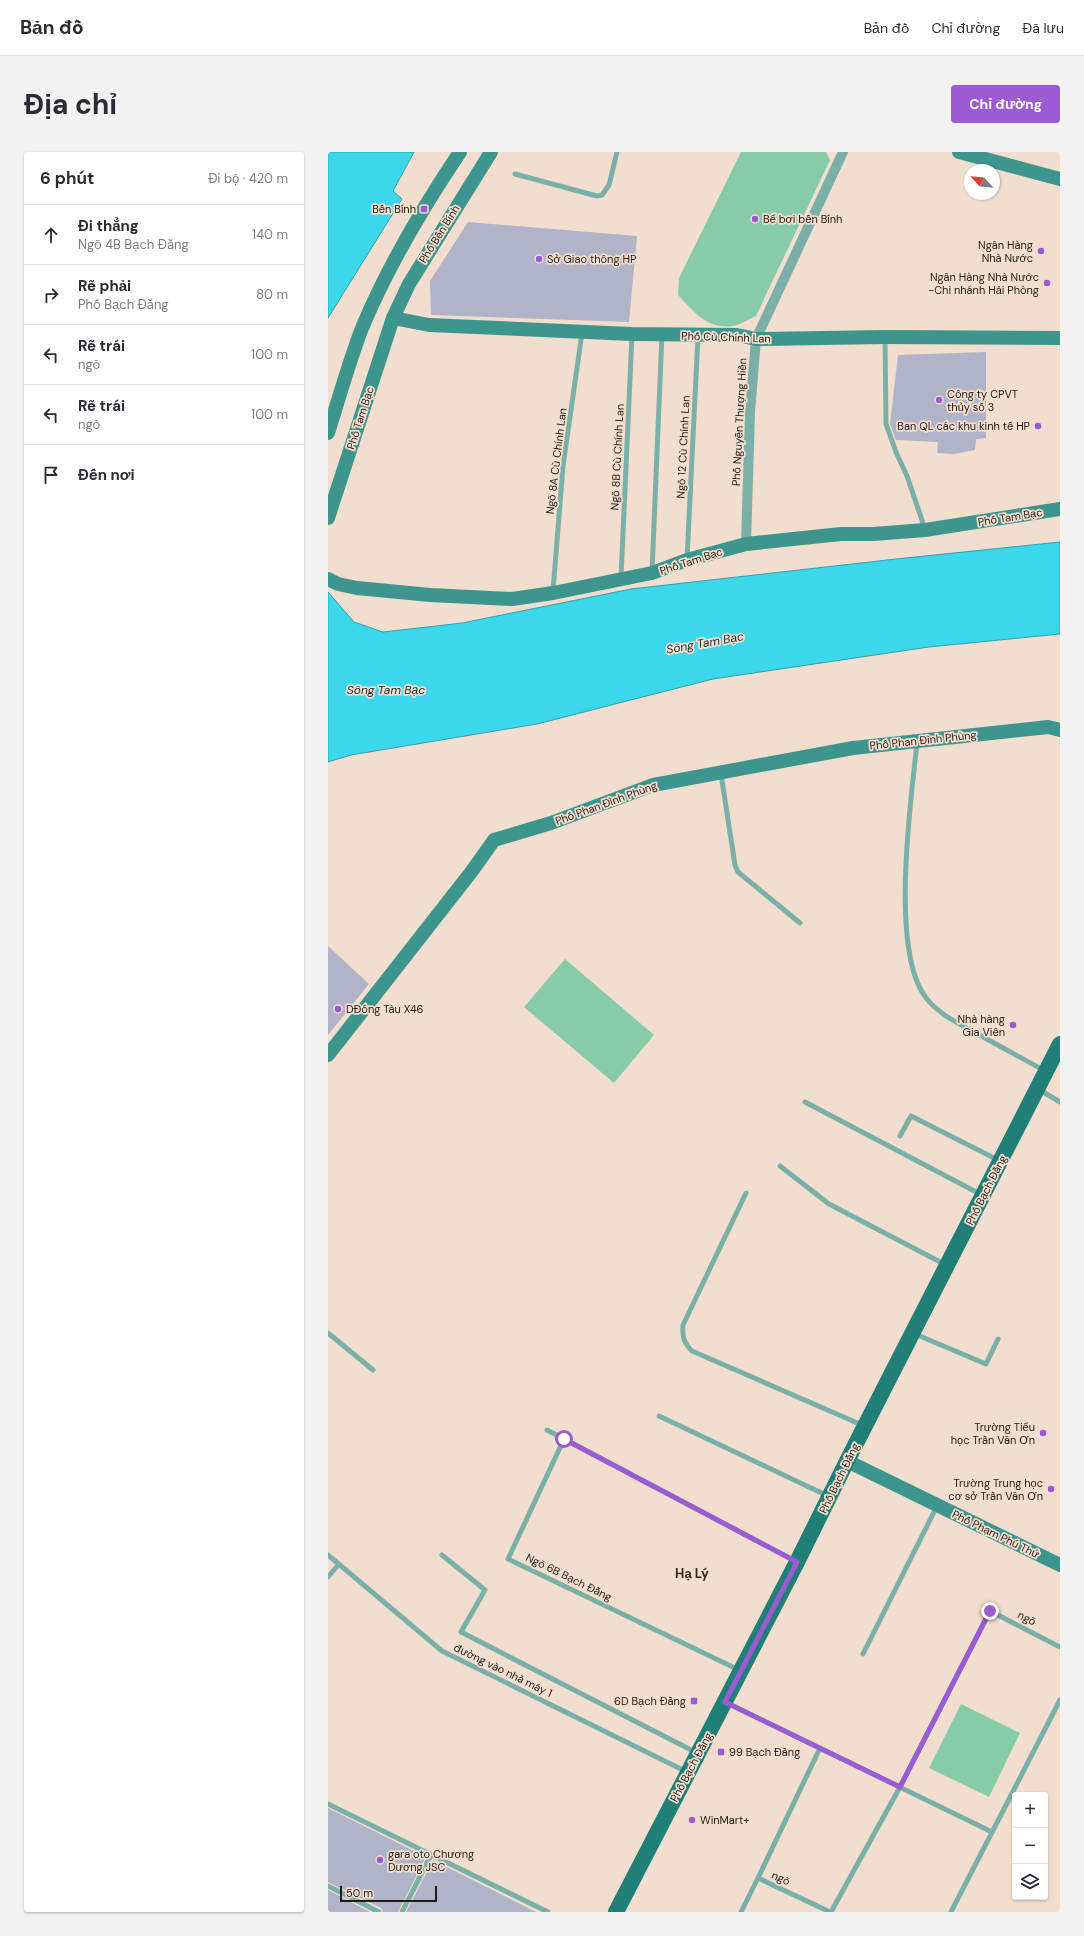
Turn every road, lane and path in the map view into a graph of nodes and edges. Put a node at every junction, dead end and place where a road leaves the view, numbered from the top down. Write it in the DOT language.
graph roads {
  1 [pos="460,152"];
  2 [pos="491,152"];
  3 [pos="617,152"];
  4 [pos="843,152"];
  5 [pos="959,152"];
  6 [pos="515,174"];
  7 [pos="1060,179"];
  8 [pos="393,318"];
  9 [pos="582,332"];
  10 [pos="632,334"];
  11 [pos="662,334"];
  12 [pos="698,335"];
  13 [pos="885,337"];
  14 [pos="1060,338"];
  15 [pos="756,339"];
  16 [pos="328,433"];
  17 [pos="1060,509"];
  18 [pos="328,518"];
  19 [pos="925,530"];
  20 [pos="746,544"];
  21 [pos="687,560"];
  22 [pos="328,571"];
  23 [pos="652,573"];
  24 [pos="621,580"];
  25 [pos="333,581"];
  26 [pos="553,593"];
  27 [pos="1060,730"];
  28 [pos="918,741"];
  29 [pos="721,772"];
  30 [pos="800,923"];
  31 [pos="1060,1044"];
  32 [pos="328,1055"];
  33 [pos="1046,1071"];
  34 [pos="1037,1088"];
  35 [pos="805,1102"];
  36 [pos="1060,1102"];
  37 [pos="900,1136"];
  38 [pos="1000,1161"];
  39 [pos="780,1166"];
  40 [pos="746,1193"];
  41 [pos="983,1195"];
  42 [pos="947,1266"];
  43 [pos="328,1333"];
  44 [pos="912,1333"];
  45 [pos="998,1339"];
  46 [pos="372,1370"];
  47 [pos="659,1416"];
  48 [pos="865,1426"];
  49 [pos="547,1430"];
  50 [pos="564,1439"];
  51 [pos="846,1461"];
  52 [pos="829,1497"];
  53 [pos="937,1505"];
  54 [pos="328,1555"];
  55 [pos="442,1555"];
  56 [pos="797,1562"];
  57 [pos="339,1564"];
  58 [pos="1060,1565"];
  59 [pos="328,1577"];
  60 [pos="1060,1647"];
  61 [pos="863,1654"];
  62 [pos="740,1671"];
  63 [pos="1060,1700"];
  64 [pos="725,1702"];
  65 [pos="820,1748"];
  66 [pos="698,1754"];
  67 [pos="688,1773"];
  68 [pos="900,1787"];
  69 [pos="328,1804"];
  70 [pos="992,1832"];
  71 [pos="430,1855"];
  72 [pos="758,1878"];
  73 [pos="328,1886"];
  74 [pos="379,1912"];
  75 [pos="402,1912"];
  76 [pos="548,1912"];
  77 [pos="616,1912"];
  78 [pos="741,1912"];
  79 [pos="831,1912"];
  80 [pos="951,1912"];
  1 -- 16 [label="street"];
  2 -- 8 [label="street, Phố Bến Bính"];
  3 -- 6 [label="lane"];
  4 -- 15 [label="street, Phố Nguyễn Thượng Hiền"];
  5 -- 7 [label="street"];
  8 -- 9 [label="street, Phố Cù Chính Lan"];
  8 -- 18 [label="street, Phố Tam Bạc"];
  9 -- 10 [label="street, Phố Cù Chính Lan"];
  9 -- 26 [label="lane, Ngõ 8A Cù Chính Lan"];
  10 -- 11 [label="street, Phố Cù Chính Lan"];
  10 -- 24 [label="lane, Ngõ 8B Cù Chính Lan"];
  11 -- 12 [label="street, Phố Cù Chính Lan"];
  11 -- 23 [label="lane"];
  12 -- 15 [label="street, Phố Cù Chính Lan"];
  12 -- 21 [label="lane, Ngõ 12 Cù Chính Lan"];
  13 -- 14 [label="street, Phố Cù Chính Lan"];
  13 -- 15 [label="street, Phố Cù Chính Lan"];
  13 -- 19 [label="lane"];
  15 -- 20 [label="street, Phố Nguyễn Thượng Hiền"];
  17 -- 19 [label="street, Phố Tam Bạc"];
  19 -- 20 [label="street, Phố Tam Bạc"];
  20 -- 21 [label="street, Phố Tam Bạc"];
  21 -- 23 [label="street, Phố Tam Bạc"];
  22 -- 25 [label="street, Phố Tam Bạc"];
  23 -- 24 [label="street, Phố Tam Bạc"];
  24 -- 26 [label="street, Phố Tam Bạc"];
  25 -- 26 [label="street, Phố Tam Bạc"];
  27 -- 28 [label="street, Phố Phan Đình Phùng"];
  28 -- 29 [label="street, Phố Phan Đình Phùng"];
  28 -- 33 [label="lane"];
  29 -- 30 [label="lane"];
  29 -- 32 [label="street, Phố Phan Đình Phùng"];
  31 -- 33 [label="main road, Phố Bạch Đằng"];
  33 -- 34 [label="main road, Phố Bạch Đằng"];
  34 -- 36 [label="lane"];
  34 -- 38 [label="main road, Phố Bạch Đằng"];
  35 -- 41 [label="lane"];
  37 -- 38 [label="lane"];
  38 -- 41 [label="main road, Phố Bạch Đằng"];
  39 -- 42 [label="lane"];
  40 -- 48 [label="lane"];
  41 -- 42 [label="main road, Phố Bạch Đằng"];
  42 -- 44 [label="main road, Phố Bạch Đằng"];
  43 -- 46 [label="lane"];
  44 -- 45 [label="lane"];
  44 -- 48 [label="main road, Phố Bạch Đằng"];
  47 -- 52 [label="lane"];
  48 -- 51 [label="main road, Phố Bạch Đằng"];
  49 -- 50 [label="lane"];
  50 -- 56 [label="lane"];
  50 -- 62 [label="lane, Ngõ 6B Bạch Đằng"];
  51 -- 52 [label="main road, Phố Bạch Đằng"];
  51 -- 53 [label="street, Phố Phạm Phú Thứ"];
  52 -- 56 [label="main road, Phố Bạch Đằng"];
  53 -- 58 [label="street, Phố Phạm Phú Thứ"];
  53 -- 61 [label="lane"];
  54 -- 57 [label="lane, đường vào nhà máy 1"];
  55 -- 66 [label="lane"];
  56 -- 62 [label="main road, Phố Bạch Đằng"];
  57 -- 59 [label="lane"];
  57 -- 67 [label="lane, đường vào nhà máy 1"];
  60 -- 68 [label="lane, ngõ"];
  62 -- 64 [label="main road, Phố Bạch Đằng"];
  63 -- 70 [label="lane"];
  64 -- 65 [label="lane"];
  64 -- 66 [label="main road, Phố Bạch Đằng"];
  65 -- 68 [label="lane"];
  65 -- 72 [label="lane"];
  66 -- 67 [label="main road, Phố Bạch Đằng"];
  67 -- 77 [label="main road, Phố Bạch Đằng"];
  68 -- 70 [label="lane"];
  68 -- 79 [label="lane, ngõ"];
  69 -- 71 [label="lane"];
  70 -- 80 [label="lane"];
  71 -- 75 [label="lane"];
  71 -- 76 [label="lane"];
  72 -- 78 [label="lane, ngõ"];
  72 -- 79 [label="lane, ngõ"];
  73 -- 74 [label="lane"];
}
